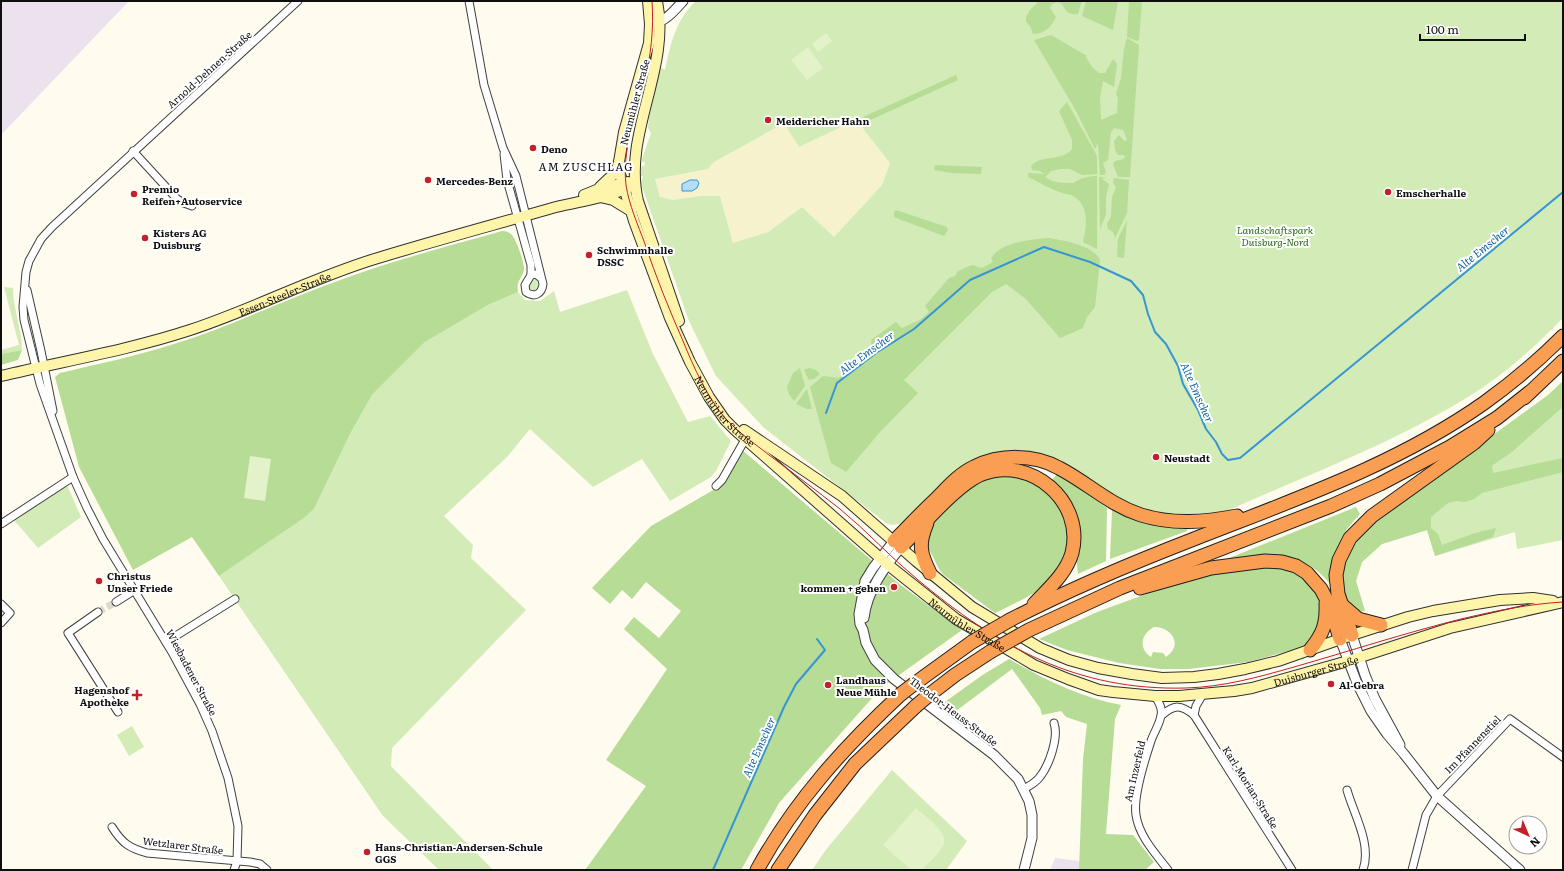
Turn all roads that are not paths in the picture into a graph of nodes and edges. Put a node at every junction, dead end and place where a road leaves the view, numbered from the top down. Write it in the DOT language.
graph roads {
  1 [pos="298,1"];
  2 [pos="470,1"];
  3 [pos="648,1"];
  4 [pos="657,1"];
  5 [pos="683,1"];
  6 [pos="655,23"];
  7 [pos="133,151"];
  8 [pos="619,162"];
  9 [pos="634,183"];
  10 [pos="623,186"];
  11 [pos="598,193"];
  12 [pos="192,206"];
  13 [pos="631,211"];
  14 [pos="522,217"];
  15 [pos="531,275"];
  16 [pos="541,278"];
  17 [pos="1563,336"];
  18 [pos="1563,362"];
  19 [pos="40,367"];
  20 [pos="1,376"];
  21 [pos="1530,392"];
  22 [pos="746,436"];
  23 [pos="73,477"];
  24 [pos="716,486"];
  25 [pos="1268,511"];
  26 [pos="928,519"];
  27 [pos="1,524"];
  28 [pos="897,544"];
  29 [pos="884,561"];
  30 [pos="930,573"];
  31 [pos="134,590"];
  32 [pos="1120,591"];
  33 [pos="1326,597"];
  34 [pos="235,599"];
  35 [pos="116,602"];
  36 [pos="1562,602"];
  37 [pos="1,604"];
  38 [pos="1341,604"];
  39 [pos="98,612"];
  40 [pos="1025,612"];
  41 [pos="1,622"];
  42 [pos="1381,625"];
  43 [pos="1346,637"];
  44 [pos="166,642"];
  45 [pos="1310,650"];
  46 [pos="1359,657"];
  47 [pos="1069,660"];
  48 [pos="1348,661"];
  49 [pos="1068,679"];
  50 [pos="1203,694"];
  51 [pos="1154,696"];
  52 [pos="118,712"];
  53 [pos="1162,715"];
  54 [pos="1194,715"];
  55 [pos="1054,723"];
  56 [pos="1404,754"];
  57 [pos="1563,758"];
  58 [pos="1024,789"];
  59 [pos="1347,790"];
  60 [pos="1437,796"];
  61 [pos="112,827"];
  62 [pos="237,861"];
  63 [pos="234,870"];
  64 [pos="267,870"];
  65 [pos="757,870"];
  66 [pos="778,870"];
  67 [pos="1024,870"];
  68 [pos="1168,870"];
  69 [pos="1292,870"];
  70 [pos="1363,870"];
  71 [pos="1412,870"];
  72 [pos="1520,870"];
  1 -- 7 [label="street, Arnold-Dehnen-Straße"];
  2 -- 14 [label="street"];
  3 -- 6 [label="main road, Neumühler Straße"];
  4 -- 6 [label="main road, Neumühler Straße"];
  5 -- 6 [label="street"];
  6 -- 8 [label="main road, Neumühler Straße"];
  6 -- 9 [label="main road, Neumühler Straße"];
  7 -- 12 [label="street"];
  7 -- 19 [label="street, Arnold-Dehnen-Straße"];
  8 -- 10 [label="main road, Neumühler Straße"];
  8 -- 11 [label="main road"];
  9 -- 10 [label="main road, Essen-Steeler-Straße"];
  9 -- 22 [label="main road, Neumühler Straße"];
  10 -- 11 [label="main road, Essen-Steeler-Straße"];
  10 -- 13 [label="main road, Neumühler Straße"];
  11 -- 13 [label="main road"];
  11 -- 14 [label="main road, Essen-Steeler-Straße"];
  13 -- 22 [label="main road, Neumühler Straße"];
  14 -- 15 [label="street"];
  14 -- 16 [label="street"];
  14 -- 19 [label="main road, Essen-Steeler-Straße"];
  15 -- 16 [label="street"];
  15 -- 16 [label="street"];
  17 -- 25 [label="highway"];
  18 -- 21 [label="highway"];
  19 -- 20 [label="main road, Essen-Steeler-Straße"];
  19 -- 23 [label="street, Wiesbadener Straße"];
  21 -- 32 [label="highway"];
  21 -- 38 [label="highway"];
  22 -- 24 [label="street"];
  22 -- 28 [label="main road, Neumühler Straße"];
  22 -- 29 [label="main road, Neumühler Straße"];
  23 -- 27 [label="street"];
  23 -- 31 [label="street, Wiesbadener Straße"];
  25 -- 28 [label="highway"];
  25 -- 40 [label="highway"];
  26 -- 28 [label="highway"];
  26 -- 30 [label="highway"];
  26 -- 40 [label="highway"];
  28 -- 29 [label="street, Theodor-Heuss-Straße"];
  28 -- 30 [label="main road, Neumühler Straße"];
  29 -- 49 [label="main road, Neumühler Straße"];
  29 -- 58 [label="street, Theodor-Heuss-Straße"];
  30 -- 47 [label="main road, Neumühler Straße"];
  31 -- 35 [label="street"];
  31 -- 44 [label="street, Wiesbadener Straße"];
  32 -- 33 [label="highway"];
  32 -- 66 [label="highway, bridge"];
  33 -- 43 [label="highway"];
  33 -- 45 [label="highway"];
  34 -- 44 [label="street"];
  36 -- 42 [label="main road, Duisburger Straße"];
  36 -- 46 [label="main road, Duisburger Straße"];
  37 -- 41 [label="street"];
  38 -- 42 [label="highway"];
  38 -- 43 [label="highway"];
  39 -- 52 [label="street"];
  40 -- 65 [label="highway, bridge"];
  42 -- 43 [label="main road, Duisburger Straße"];
  43 -- 45 [label="main road, Duisburger Straße"];
  43 -- 46 [label="street"];
  43 -- 48 [label="street"];
  44 -- 62 [label="street, Wiesbadener Straße"];
  45 -- 47 [label="main road, Duisburger Straße"];
  46 -- 48 [label="main road, Duisburger Straße"];
  46 -- 56 [label="street"];
  48 -- 50 [label="main road, Duisburger Straße"];
  48 -- 56 [label="street"];
  49 -- 51 [label="main road, Duisburger Straße"];
  50 -- 51 [label="main road, Duisburger Straße"];
  50 -- 54 [label="street"];
  51 -- 53 [label="street"];
  53 -- 54 [label="street"];
  53 -- 68 [label="street, Am Inzerfeld"];
  54 -- 69 [label="street, Karl-Morian-Straße"];
  55 -- 58 [label="street"];
  56 -- 60 [label="street"];
  57 -- 60 [label="street, Im Pfannenstiel"];
  58 -- 67 [label="street, Theodor-Heuss-Straße"];
  59 -- 70 [label="street"];
  60 -- 71 [label="street"];
  60 -- 72 [label="street"];
  61 -- 62 [label="street, Wetzlarer Straße"];
  62 -- 63 [label="street, Wiesbadener Straße"];
  62 -- 64 [label="street"];
}
